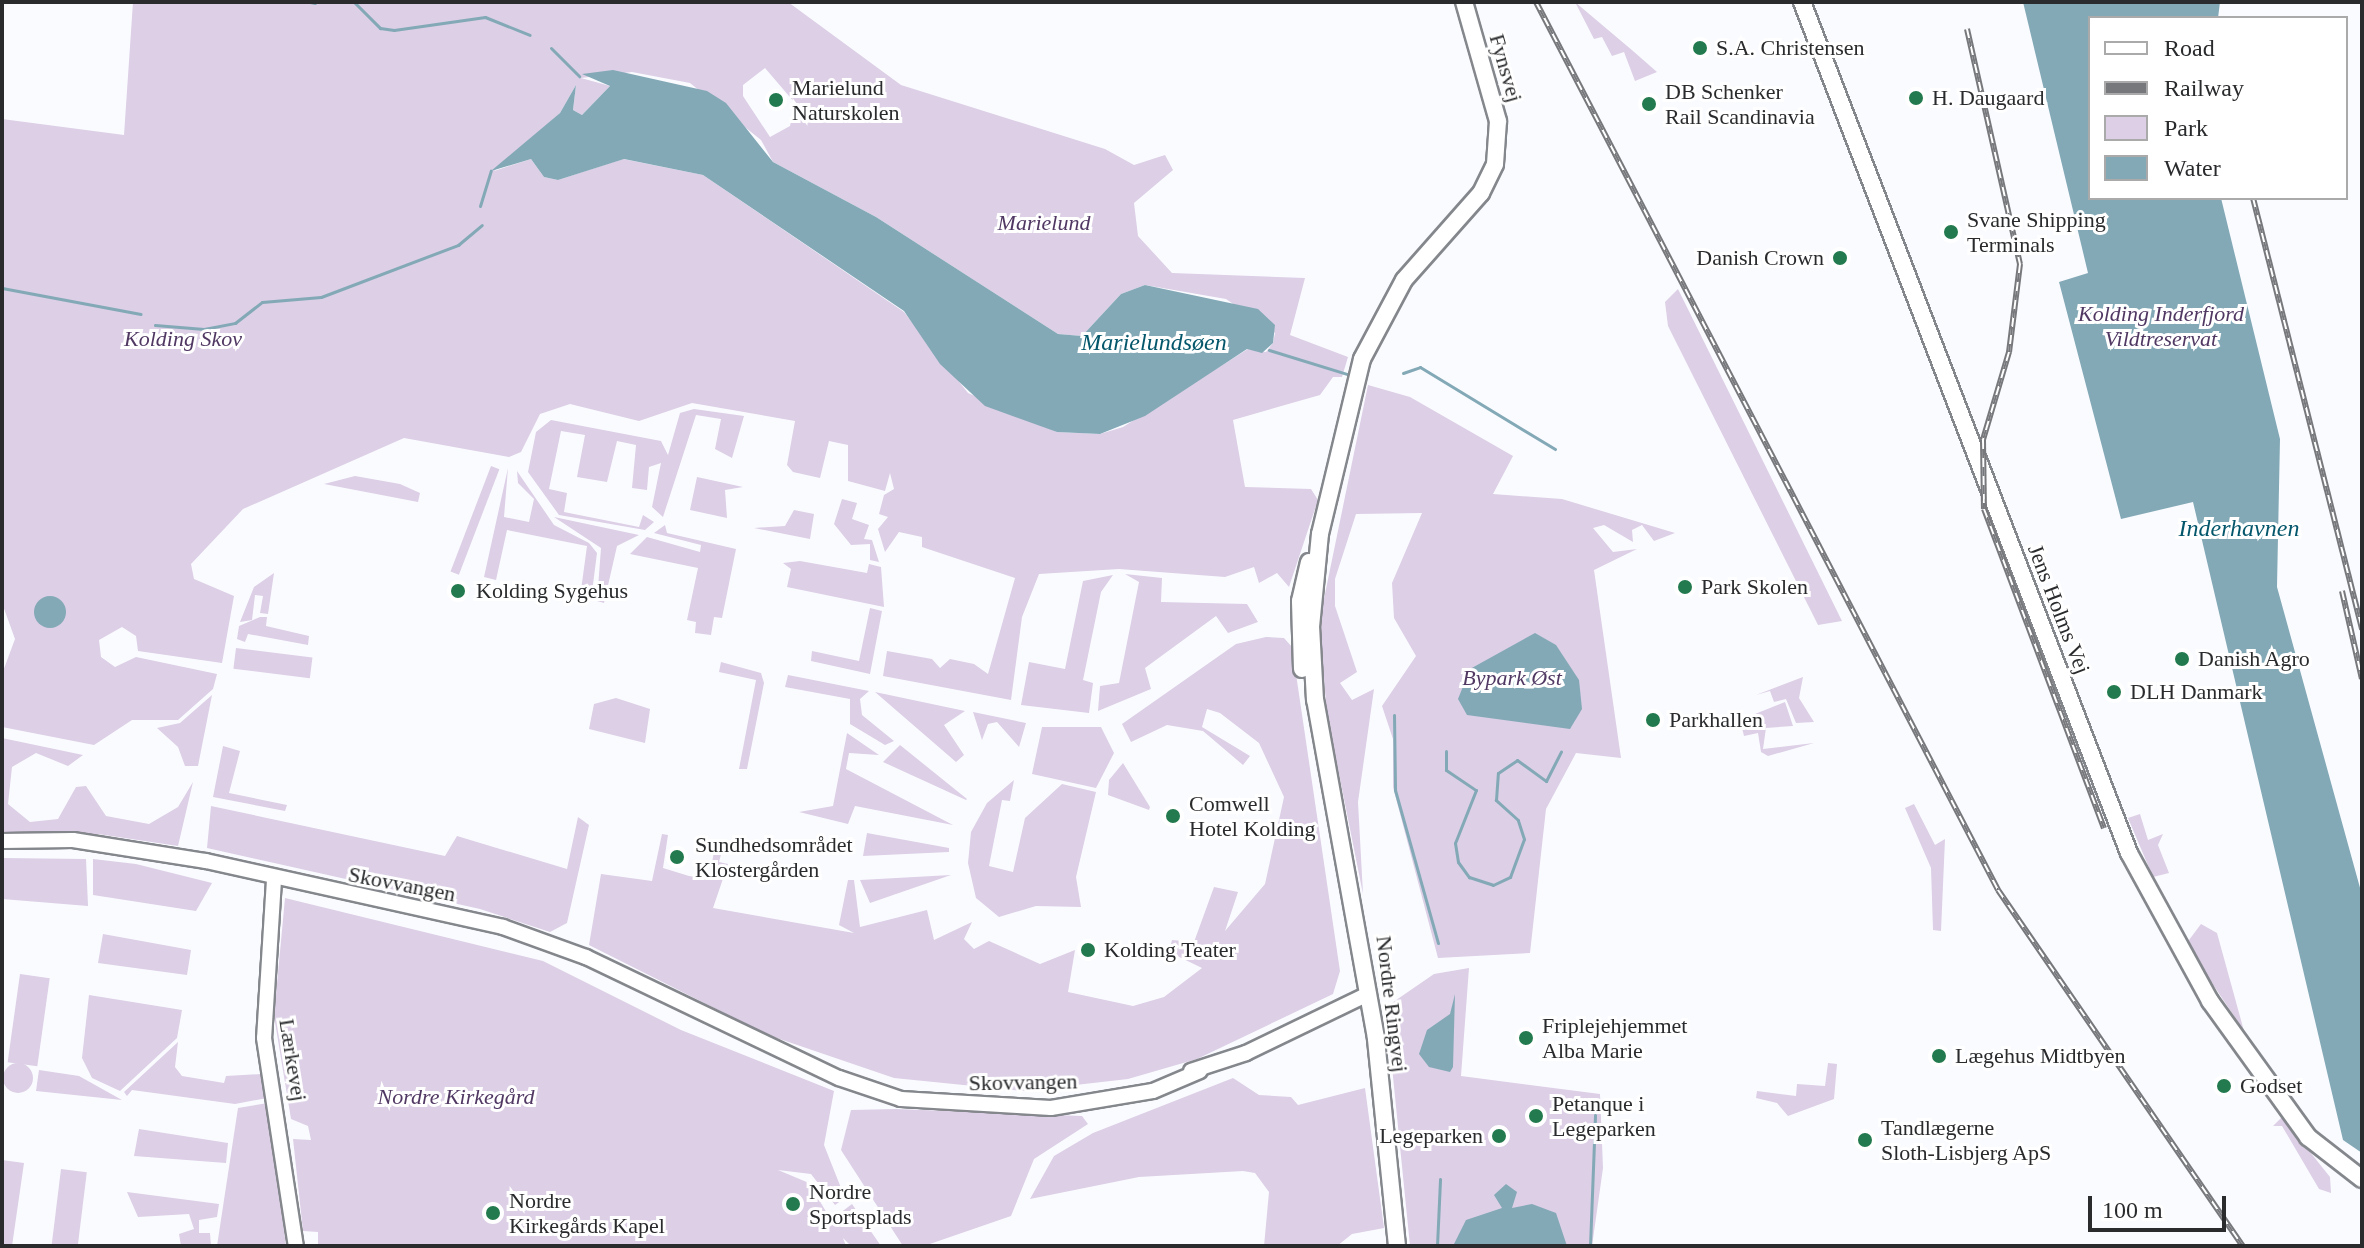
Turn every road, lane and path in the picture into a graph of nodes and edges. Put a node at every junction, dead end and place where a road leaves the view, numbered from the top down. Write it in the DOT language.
graph roads {
  1 [pos="1464,2"];
  2 [pos="1802,2"];
  3 [pos="1499,146"];
  4 [pos="2,841"];
  5 [pos="88,845"];
  6 [pos="2,850"];
  7 [pos="270,879"];
  8 [pos="1368,994"];
  9 [pos="2362,1179"];
  10 [pos="296,1246"];
  11 [pos="1397,1246"];
  1 -- 3 [label="main road, Fynsvej"];
  2 -- 9 [label="main road, Jens Holms Vej"];
  3 -- 8 [label="main road, Nordre Ringvej"];
  4 -- 5 [label="street, Skovvangen"];
  5 -- 6 [label="street, Skovvangen"];
  5 -- 7 [label="street, Skovvangen"];
  7 -- 8 [label="street, Skovvangen"];
  7 -- 10 [label="street, Lærkevej"];
  8 -- 11 [label="main road, Nordre Ringvej"];
}
